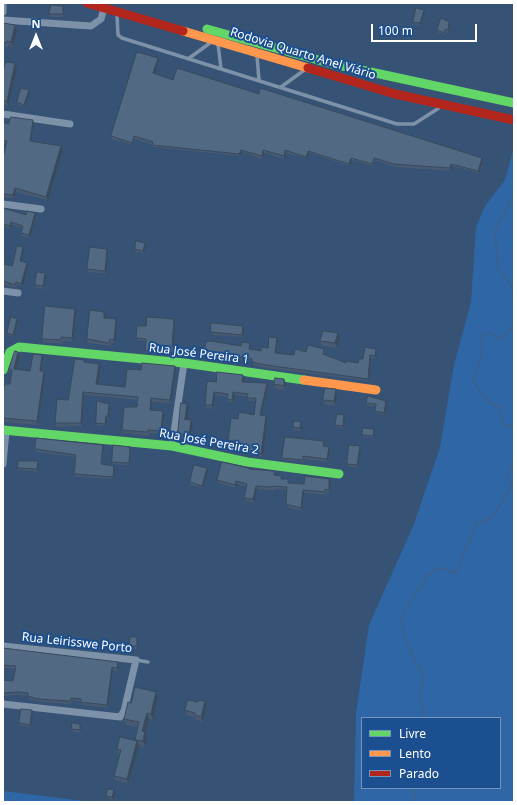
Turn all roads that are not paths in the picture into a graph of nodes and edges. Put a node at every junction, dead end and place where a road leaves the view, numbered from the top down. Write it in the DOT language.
graph roads {
  1 [pos="3,3"];
  2 [pos="87,3"];
  3 [pos="104,8"];
  4 [pos="116,8"];
  5 [pos="3,12"];
  6 [pos="3,20"];
  7 [pos="216,41"];
  8 [pos="257,53"];
  9 [pos="188,58"];
  10 [pos="220,68"];
  11 [pos="307,68"];
  12 [pos="259,80"];
  13 [pos="281,87"];
  14 [pos="514,103"];
  15 [pos="444,104"];
  16 [pos="3,114"];
  17 [pos="514,120"];
  18 [pos="70,124"];
  19 [pos="3,204"];
  20 [pos="41,209"];
  21 [pos="3,292"];
  22 [pos="18,293"];
  23 [pos="184,363"];
  24 [pos="3,370"];
  25 [pos="376,390"];
  26 [pos="4,431"];
  27 [pos="172,446"];
  28 [pos="3,464"];
  29 [pos="339,474"];
  30 [pos="3,646"];
  31 [pos="136,660"];
  32 [pos="148,662"];
  33 [pos="3,704"];
  1 -- 5 [label="street"];
  2 -- 3 [label="main road, Rodovia Quarto Anel Viário"];
  3 -- 4 [label="main road, Rodovia Quarto Anel Viário"];
  3 -- 6 [label="street"];
  4 -- 7 [label="main road, Rodovia Quarto Anel Viário"];
  4 -- 9 [label="lane"];
  4 -- 14 [label="main road, Rodovia Quarto Anel Viário"];
  7 -- 8 [label="main road, Rodovia Quarto Anel Viário"];
  7 -- 9 [label="lane"];
  7 -- 10 [label="lane"];
  8 -- 11 [label="main road, Rodovia Quarto Anel Viário"];
  8 -- 12 [label="lane"];
  9 -- 10 [label="lane"];
  10 -- 12 [label="lane"];
  11 -- 13 [label="lane"];
  11 -- 15 [label="main road, Rodovia Quarto Anel Viário"];
  12 -- 13 [label="lane"];
  13 -- 15 [label="lane"];
  15 -- 17 [label="main road, Rodovia Quarto Anel Viário"];
  16 -- 18 [label="street"];
  19 -- 20 [label="street"];
  21 -- 22 [label="street"];
  23 -- 24 [label="main road, Rua José Pereira 1"];
  23 -- 25 [label="main road, Rua José Pereira 1"];
  23 -- 27 [label="street"];
  26 -- 27 [label="main road, Rua José Pereira 2"];
  26 -- 28 [label="street"];
  27 -- 29 [label="main road, Rua José Pereira 2"];
  30 -- 31 [label="street, Rua Leirisswe Porto"];
  31 -- 32 [label="lane, Rua Leirisswe Porto"];
  31 -- 33 [label="street"];
}
